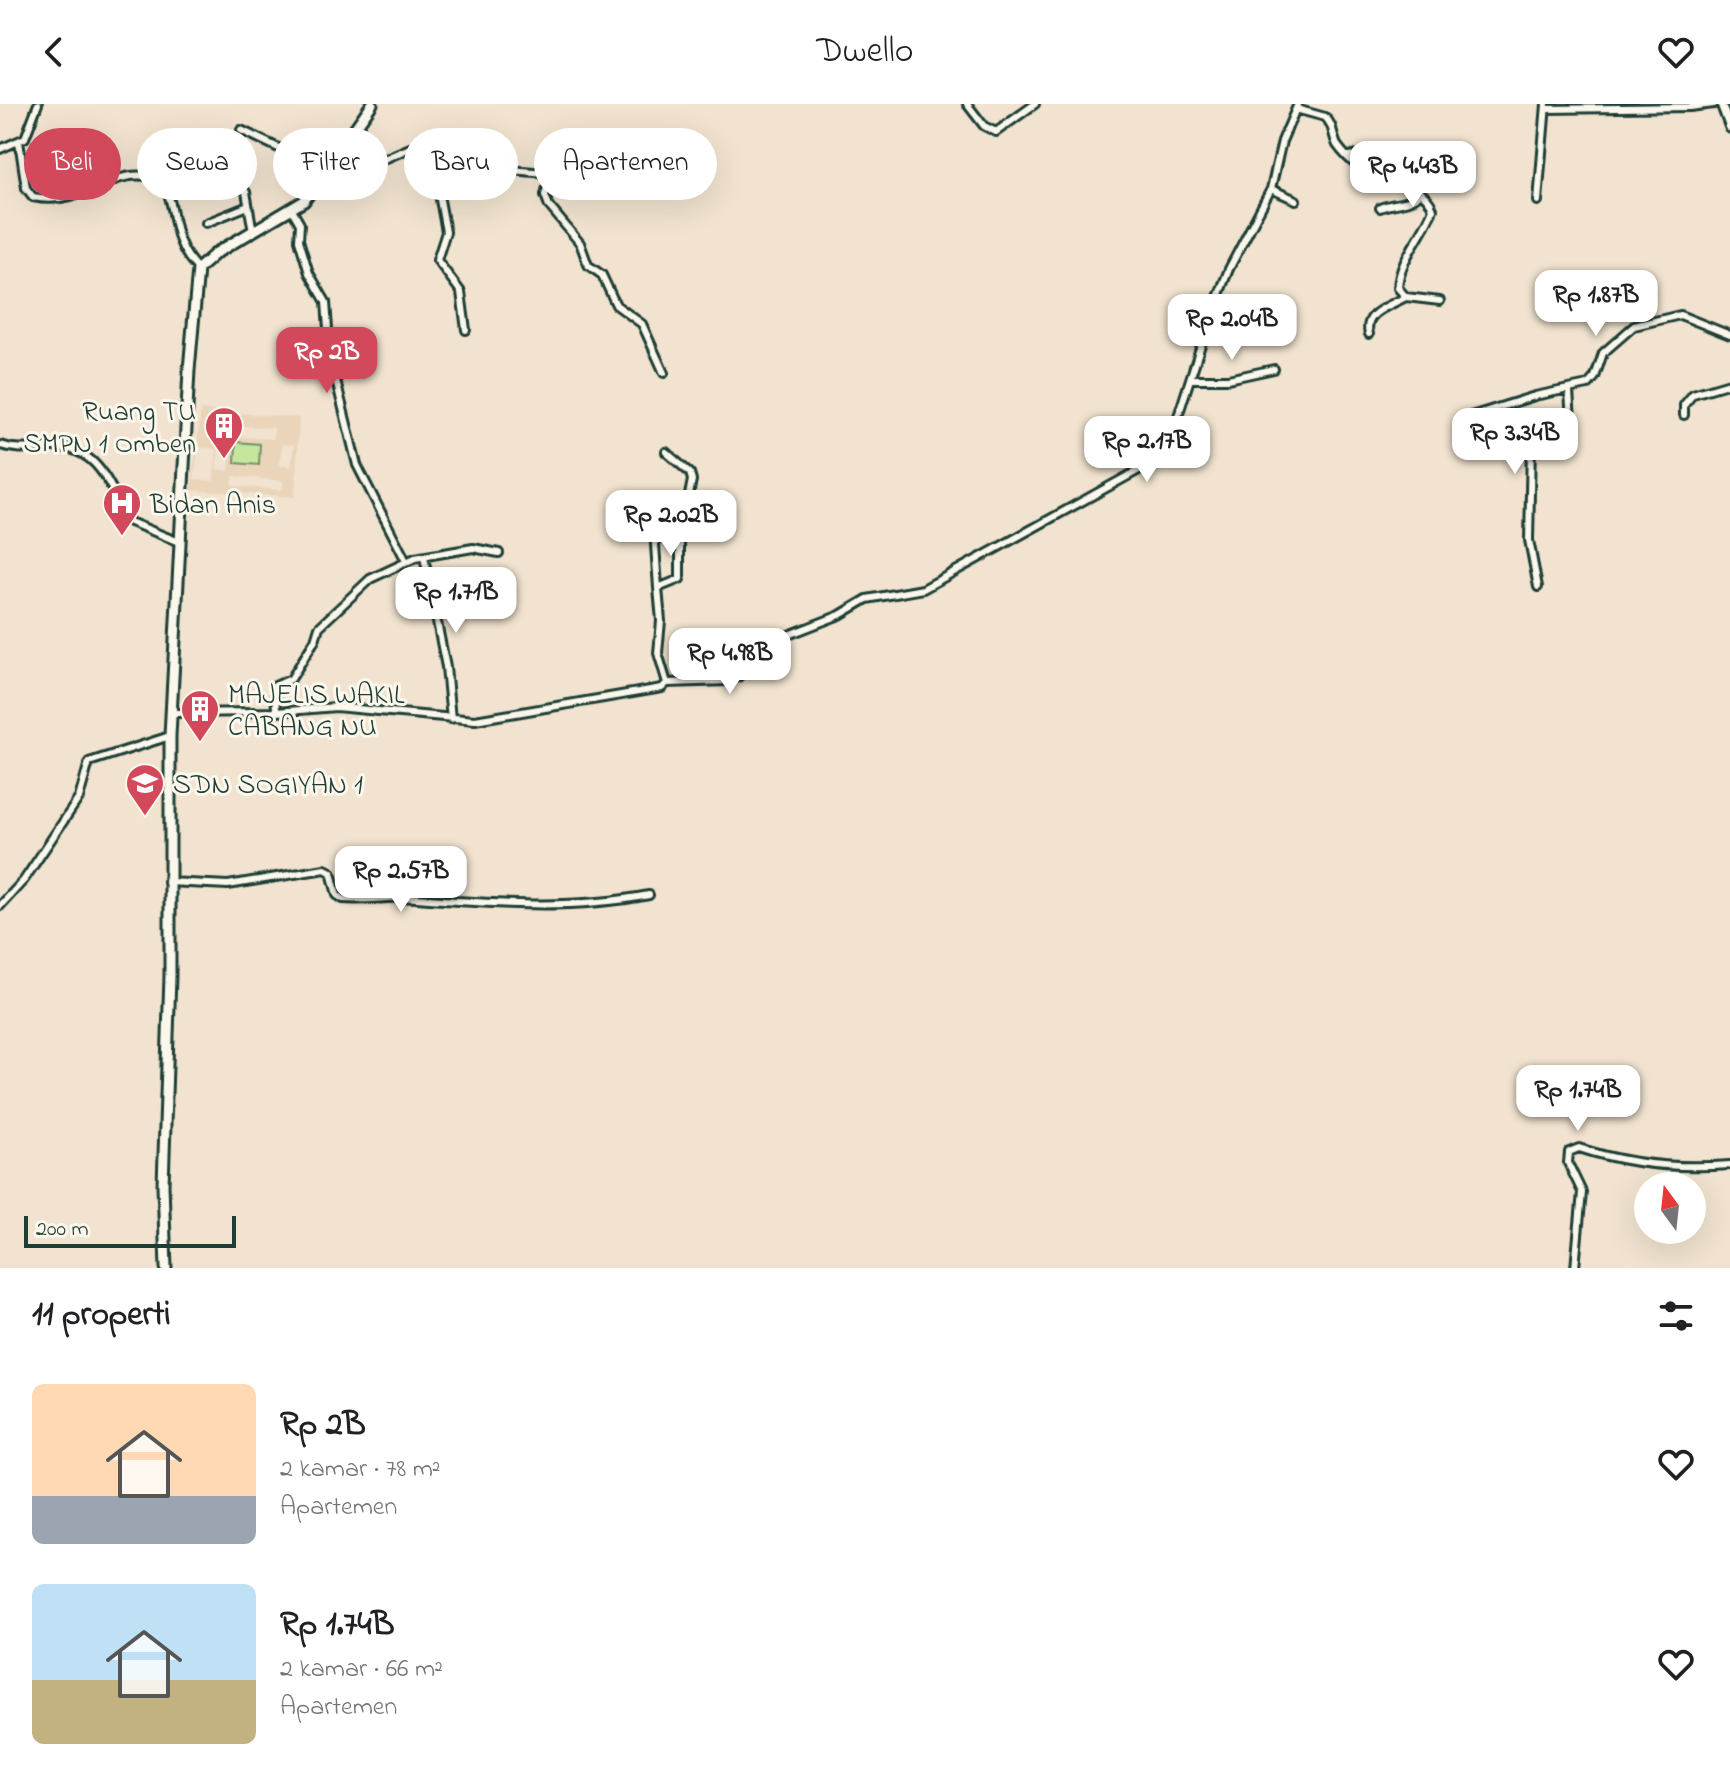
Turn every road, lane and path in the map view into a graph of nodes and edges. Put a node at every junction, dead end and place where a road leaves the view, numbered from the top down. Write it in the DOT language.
graph roads {
  1 [pos="38,104"];
  2 [pos="372,104"];
  3 [pos="967,104"];
  4 [pos="1035,104"];
  5 [pos="1714,104"];
  6 [pos="1721,104"];
  7 [pos="1297,106"];
  8 [pos="1546,106"];
  9 [pos="1599,107"];
  10 [pos="357,128"];
  11 [pos="1730,128"];
  12 [pos="19,141"];
  13 [pos="0,149"];
  14 [pos="1381,151"];
  15 [pos="1349,156"];
  16 [pos="518,171"];
  17 [pos="1271,189"];
  18 [pos="1419,194"];
  19 [pos="247,200"];
  20 [pos="301,200"];
  21 [pos="440,200"];
  22 [pos="1296,200"];
  23 [pos="1538,201"];
  24 [pos="248,206"];
  25 [pos="1380,208"];
  26 [pos="292,210"];
  27 [pos="206,223"];
  28 [pos="253,232"];
  29 [pos="198,269"];
  30 [pos="1406,297"];
  31 [pos="1440,301"];
  32 [pos="466,330"];
  33 [pos="1369,334"];
  34 [pos="1730,335"];
  35 [pos="1274,369"];
  36 [pos="664,373"];
  37 [pos="1192,379"];
  38 [pos="1730,383"];
  39 [pos="1569,391"];
  40 [pos="1684,415"];
  41 [pos="1471,416"];
  42 [pos="0,445"];
  43 [pos="666,452"];
  44 [pos="654,530"];
  45 [pos="179,542"];
  46 [pos="499,553"];
  47 [pos="424,557"];
  48 [pos="406,561"];
  49 [pos="1538,587"];
  50 [pos="658,588"];
  51 [pos="667,683"];
  52 [pos="276,712"];
  53 [pos="172,713"];
  54 [pos="451,719"];
  55 [pos="170,736"];
  56 [pos="168,882"];
  57 [pos="649,895"];
  58 [pos="0,906"];
  59 [pos="1730,1165"];
  60 [pos="166,1268"];
  61 [pos="1575,1268"];
  1 -- 12 [label="street"];
  2 -- 10 [label="main road"];
  3 -- 4 [label="street"];
  5 -- 9 [label="street"];
  6 -- 11 [label="street"];
  7 -- 15 [label="street"];
  7 -- 17 [label="street"];
  8 -- 9 [label="street"];
  8 -- 23 [label="street"];
  12 -- 13 [label="street"];
  12 -- 29 [label="street"];
  14 -- 15 [label="street"];
  15 -- 18 [label="street"];
  16 -- 36 [label="street"];
  17 -- 22 [label="street"];
  17 -- 37 [label="street"];
  18 -- 25 [label="street"];
  18 -- 30 [label="street"];
  19 -- 24 [label="street"];
  20 -- 26 [label="main road"];
  21 -- 32 [label="street"];
  24 -- 27 [label="street"];
  24 -- 28 [label="street"];
  26 -- 28 [label="main road"];
  26 -- 48 [label="street"];
  28 -- 29 [label="main road"];
  29 -- 45 [label="main road"];
  30 -- 31 [label="street"];
  30 -- 33 [label="street"];
  34 -- 39 [label="street"];
  35 -- 37 [label="street"];
  37 -- 51 [label="street"];
  38 -- 40 [label="street"];
  39 -- 41 [label="street"];
  39 -- 49 [label="street"];
  42 -- 45 [label="street"];
  43 -- 50 [label="street"];
  44 -- 50 [label="street"];
  45 -- 53 [label="main road"];
  46 -- 47 [label="street"];
  47 -- 48 [label="street"];
  47 -- 54 [label="street"];
  48 -- 52 [label="street"];
  50 -- 51 [label="street"];
  51 -- 54 [label="street"];
  52 -- 53 [label="street"];
  52 -- 54 [label="street"];
  53 -- 55 [label="main road"];
  55 -- 56 [label="main road"];
  55 -- 58 [label="street"];
  56 -- 57 [label="street"];
  56 -- 60 [label="main road"];
  59 -- 61 [label="street"];
}
